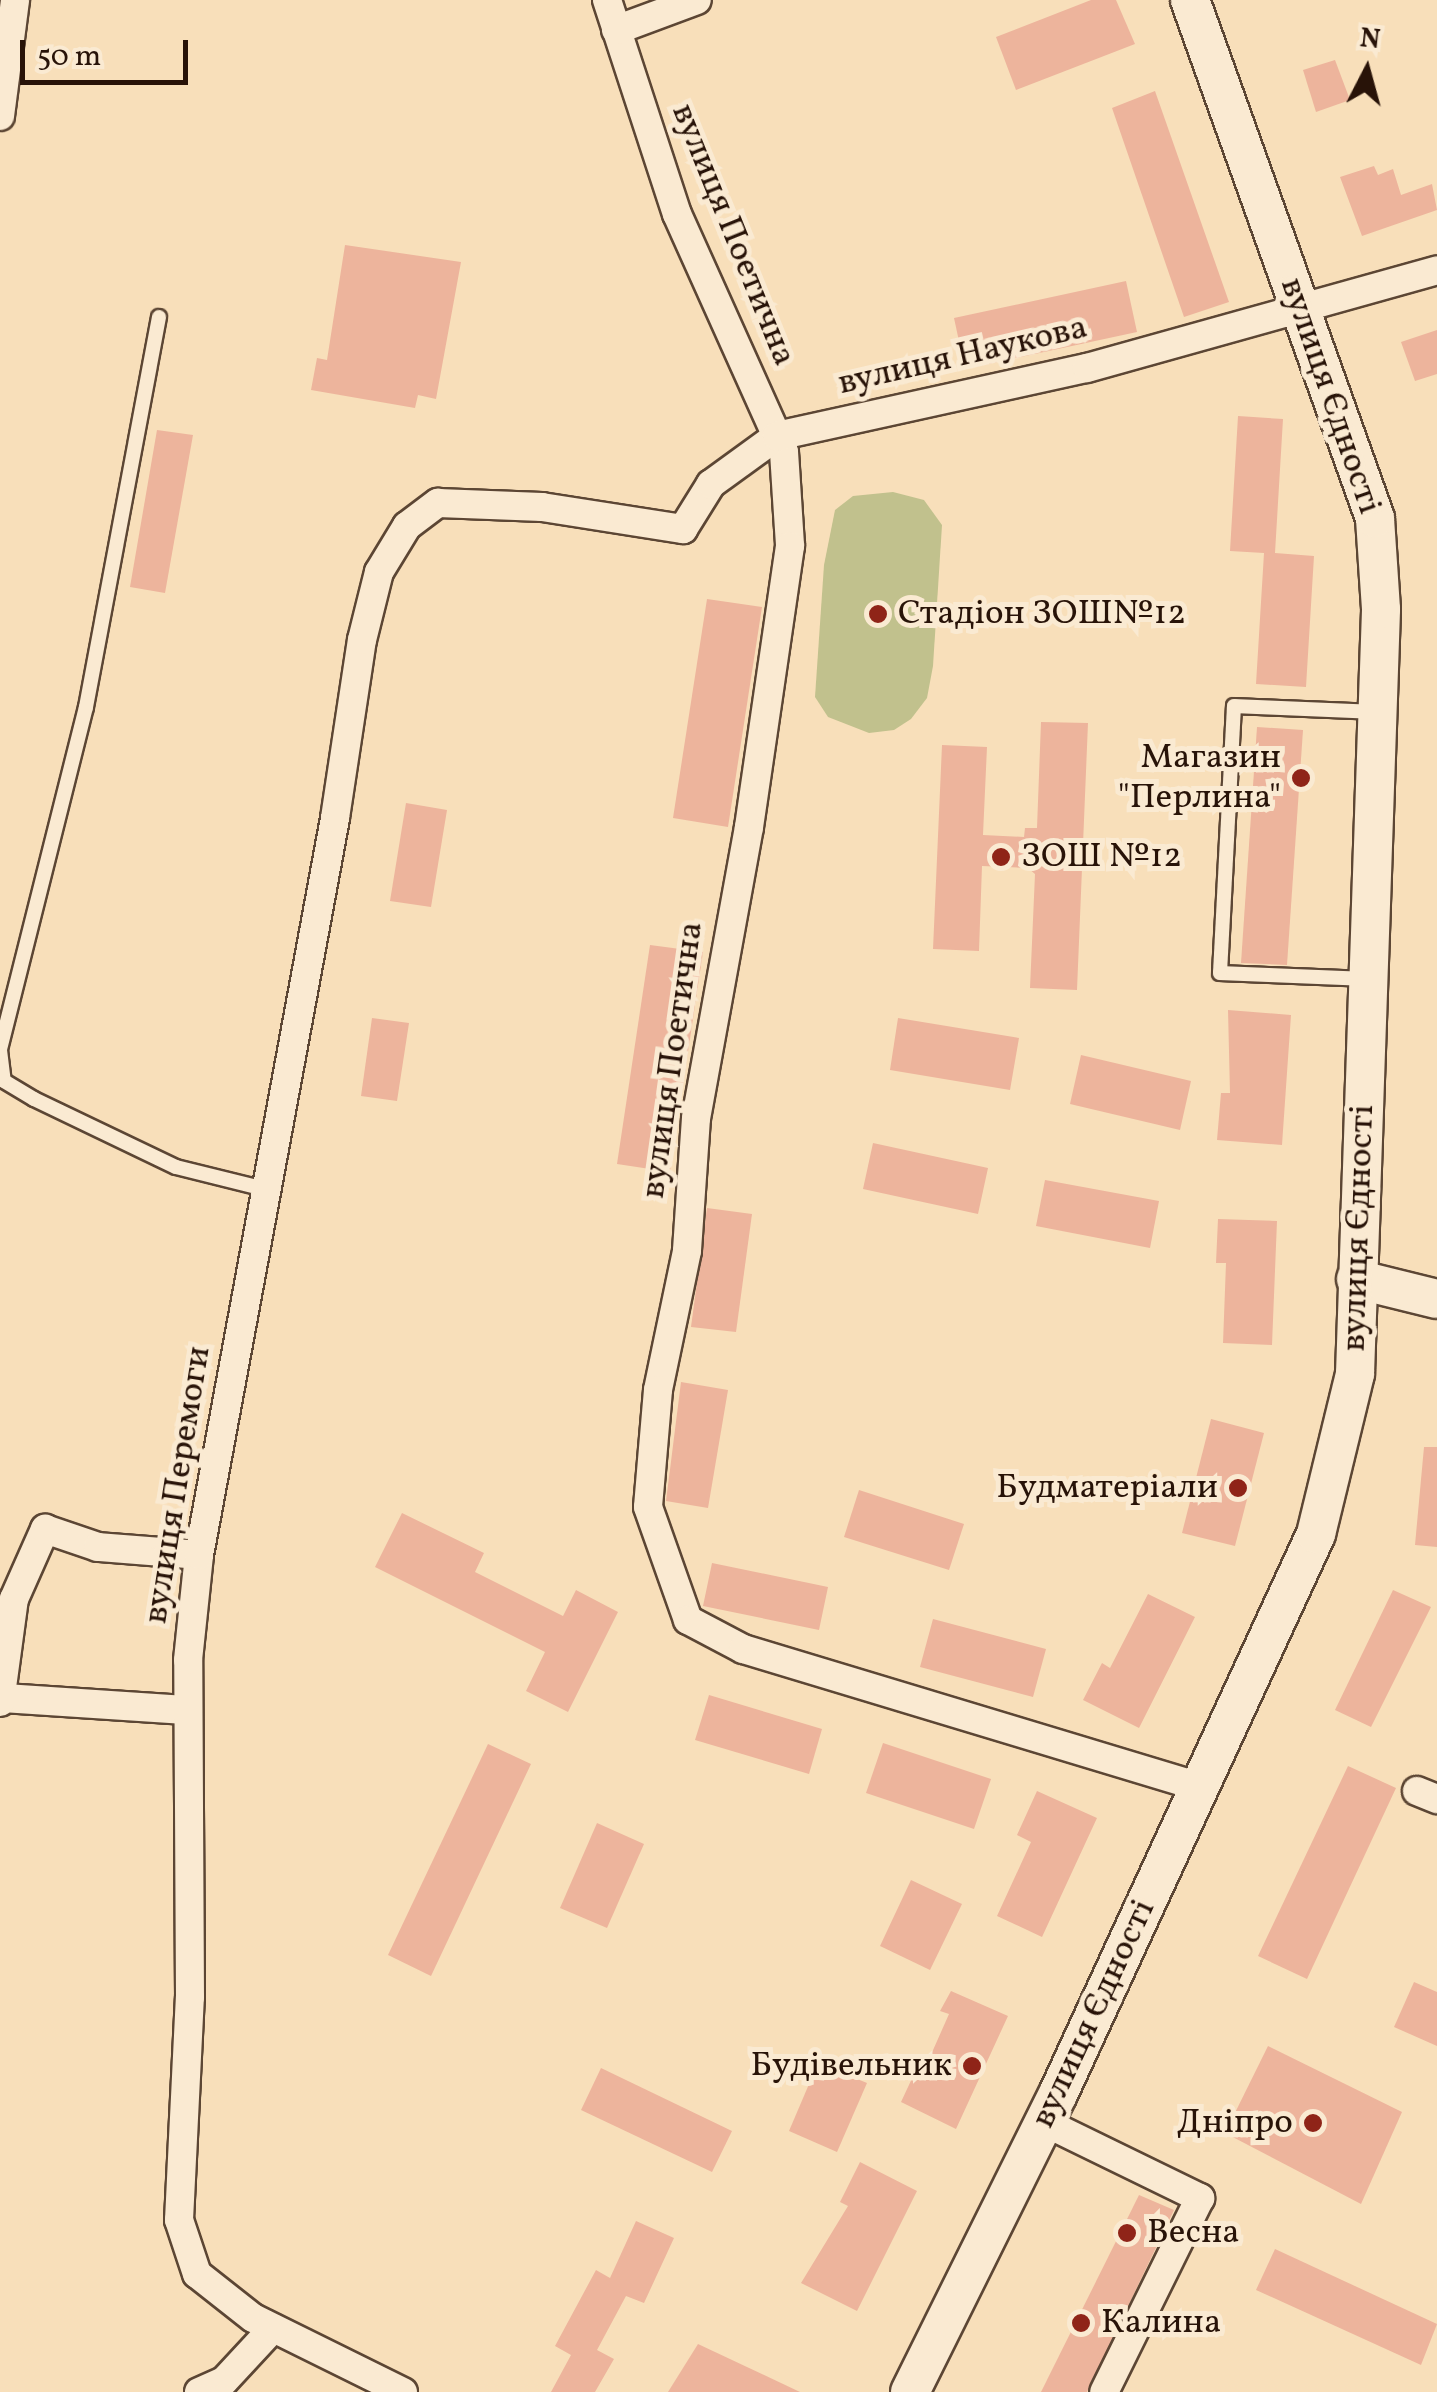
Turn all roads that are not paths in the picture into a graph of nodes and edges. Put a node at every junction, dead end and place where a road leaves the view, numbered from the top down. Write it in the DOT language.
graph roads {
  1 [pos="15,0"];
  2 [pos="608,0"];
  3 [pos="697,0"];
  4 [pos="1190,0"];
  5 [pos="616,30"];
  6 [pos="0,116"];
  7 [pos="1437,270"];
  8 [pos="1300,308"];
  9 [pos="159,317"];
  10 [pos="777,436"];
  11 [pos="438,503"];
  12 [pos="1376,712"];
  13 [pos="1367,979"];
  14 [pos="264,1189"];
  15 [pos="1356,1279"];
  16 [pos="1437,1299"];
  17 [pos="199,1555"];
  18 [pos="2,1700"];
  19 [pos="187,1710"];
  20 [pos="1200,1787"];
  21 [pos="1044,2122"];
  22 [pos="273,2328"];
  23 [pos="200,2392"];
  24 [pos="403,2392"];
  25 [pos="910,2392"];
  26 [pos="1104,2392"];
  1 -- 6 [label="street"];
  2 -- 5 [label="street, вулиця Поетична"];
  3 -- 5 [label="street"];
  4 -- 8 [label="street, вулиця Єдності"];
  5 -- 10 [label="street, вулиця Поетична"];
  7 -- 8 [label="street, вулиця Наукова"];
  8 -- 10 [label="street, вулиця Наукова"];
  8 -- 12 [label="street, вулиця Єдності"];
  9 -- 14 [label="lane"];
  10 -- 11 [label="street, вулиця Наукова"];
  10 -- 20 [label="street, вулиця Поетична"];
  11 -- 14 [label="street, вулиця Перемоги"];
  12 -- 13 [label="street, вулиця Єдності"];
  12 -- 13 [label="lane"];
  13 -- 15 [label="street, вулиця Єдності"];
  14 -- 17 [label="street, вулиця Перемоги"];
  15 -- 16 [label="street"];
  15 -- 20 [label="street, вулиця Єдності"];
  17 -- 18 [label="street"];
  17 -- 19 [label="street, вулиця Перемоги"];
  18 -- 19 [label="street"];
  19 -- 22 [label="street, вулиця Перемоги"];
  20 -- 21 [label="street, вулиця Єдності"];
  21 -- 25 [label="street, вулиця Єдності"];
  21 -- 26 [label="street"];
  22 -- 23 [label="street"];
  22 -- 24 [label="street, вулиця Перемоги"];
}
